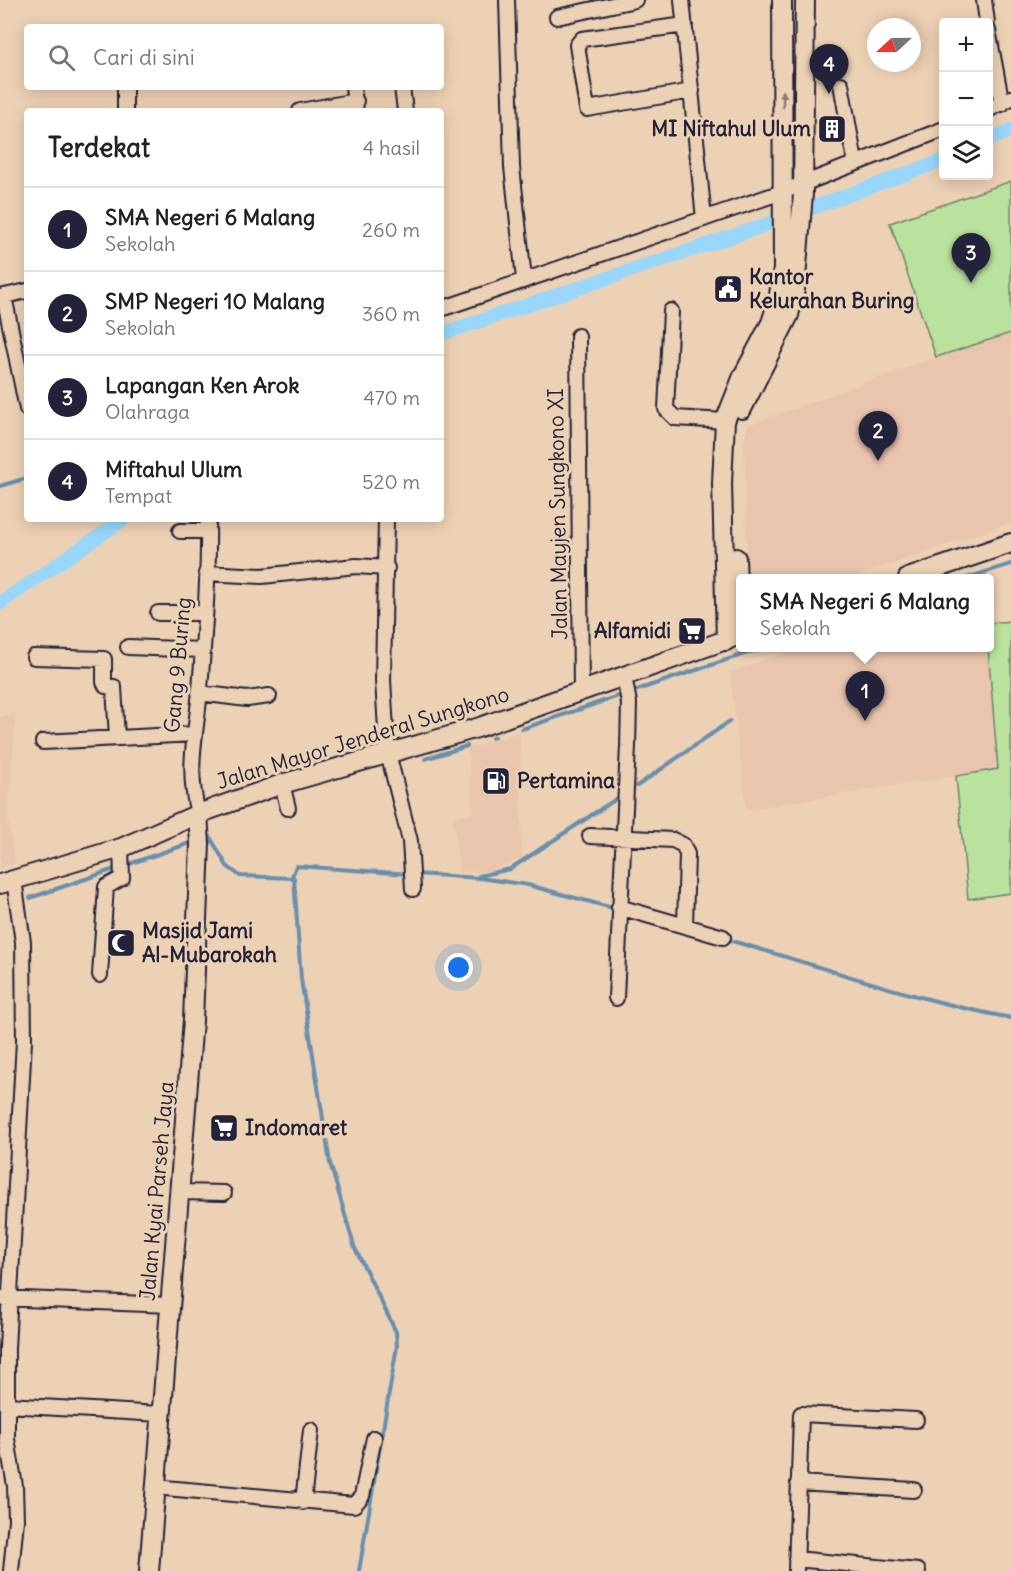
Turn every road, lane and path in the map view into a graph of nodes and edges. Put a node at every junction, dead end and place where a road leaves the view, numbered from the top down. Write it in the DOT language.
graph roads {
  1 [pos="507,0"];
  2 [pos="635,0"];
  3 [pos="682,0"];
  4 [pos="782,0"];
  5 [pos="806,0"];
  6 [pos="984,0"];
  7 [pos="557,17"];
  8 [pos="986,18"];
  9 [pos="685,25"];
  10 [pos="993,50"];
  11 [pos="841,84"];
  12 [pos="125,90"];
  13 [pos="353,90"];
  14 [pos="402,90"];
  15 [pos="692,91"];
  16 [pos="1006,101"];
  17 [pos="356,106"];
  18 [pos="125,108"];
  19 [pos="334,108"];
  20 [pos="405,108"];
  21 [pos="939,131"];
  22 [pos="855,162"];
  23 [pos="803,189"];
  24 [pos="782,196"];
  25 [pos="704,219"];
  26 [pos="524,279"];
  27 [pos="24,292"];
  28 [pos="2,296"];
  29 [pos="444,308"];
  30 [pos="671,311"];
  31 [pos="578,336"];
  32 [pos="21,348"];
  33 [pos="24,380"];
  34 [pos="725,421"];
  35 [pos="386,522"];
  36 [pos="208,525"];
  37 [pos="180,531"];
  38 [pos="1011,543"];
  39 [pos="387,568"];
  40 [pos="206,573"];
  41 [pos="923,574"];
  42 [pos="158,612"];
  43 [pos="204,614"];
  44 [pos="735,637"];
  45 [pos="128,647"];
  46 [pos="202,650"];
  47 [pos="34,657"];
  48 [pos="625,681"];
  49 [pos="581,692"];
  50 [pos="200,693"];
  51 [pos="269,696"];
  52 [pos="194,734"];
  53 [pos="117,738"];
  54 [pos="43,742"];
  55 [pos="391,764"];
  56 [pos="198,814"];
  57 [pos="590,836"];
  58 [pos="623,837"];
  59 [pos="122,859"];
  60 [pos="413,879"];
  61 [pos="12,889"];
  62 [pos="619,908"];
  63 [pos="685,925"];
  64 [pos="723,937"];
  65 [pos="100,975"];
  66 [pos="616,998"];
  67 [pos="179,1192"];
  68 [pos="224,1193"];
  69 [pos="5,1298"];
  70 [pos="170,1305"];
  71 [pos="7,1405"];
  72 [pos="160,1414"];
  73 [pos="916,1420"];
  74 [pos="311,1430"];
  75 [pos="374,1438"];
  76 [pos="3,1440"];
  77 [pos="798,1483"];
  78 [pos="154,1487"];
  79 [pos="914,1490"];
  80 [pos="303,1502"];
  81 [pos="796,1565"];
  82 [pos="11,1571"];
  83 [pos="149,1571"];
  84 [pos="918,1571"];
  1 -- 26 [label="street"];
  2 -- 7 [label="street"];
  3 -- 9 [label="street"];
  24 -- 4 [label="main road, one-way"];
  5 -- 23 [label="main road"];
  6 -- 8 [label="street"];
  9 -- 15 [label="street"];
  9 -- 15 [label="street"];
  10 -- 16 [label="street"];
  11 -- 22 [label="street"];
  12 -- 18 [label="street"];
  13 -- 17 [label="street"];
  14 -- 20 [label="street"];
  15 -- 25 [label="street"];
  17 -- 19 [label="street"];
  21 -- 22 [label="street"];
  22 -- 23 [label="street"];
  23 -- 24 [label="street"];
  23 -- 44 [label="main road"];
  24 -- 25 [label="street"];
  24 -- 34 [label="main road"];
  25 -- 26 [label="street"];
  26 -- 29 [label="street"];
  27 -- 28 [label="street"];
  28 -- 32 [label="street"];
  30 -- 34 [label="street"];
  31 -- 49 [label="street, Jalan Mayjen Sungkono XI"];
  32 -- 33 [label="street"];
  34 -- 44 [label="main road"];
  35 -- 39 [label="street"];
  36 -- 37 [label="street"];
  36 -- 40 [label="street, Gang 9 Buring"];
  38 -- 41 [label="main road"];
  39 -- 40 [label="street"];
  39 -- 55 [label="street"];
  40 -- 43 [label="street, Gang 9 Buring"];
  42 -- 43 [label="street"];
  43 -- 46 [label="street, Gang 9 Buring"];
  44 -- 48 [label="main road, Jalan Mayor Jenderal Sungkono"];
  45 -- 46 [label="street"];
  46 -- 50 [label="street, Gang 9 Buring"];
  47 -- 53 [label="street"];
  48 -- 49 [label="main road, Jalan Mayor Jenderal Sungkono"];
  48 -- 58 [label="street"];
  49 -- 55 [label="main road, Jalan Mayor Jenderal Sungkono"];
  50 -- 51 [label="street"];
  50 -- 52 [label="street, Gang 9 Buring"];
  52 -- 53 [label="street"];
  52 -- 56 [label="street, Gang 9 Buring"];
  53 -- 54 [label="street"];
  55 -- 56 [label="main road, Jalan Mayor Jenderal Sungkono"];
  55 -- 60 [label="street"];
  56 -- 59 [label="main road, Jalan Mayor Jenderal Sungkono"];
  56 -- 67 [label="main road, Jalan Kyai Parseh Jaya"];
  57 -- 58 [label="street"];
  58 -- 62 [label="street"];
  58 -- 63 [label="street"];
  59 -- 61 [label="main road, Jalan Mayor Jenderal Sungkono"];
  59 -- 65 [label="street"];
  61 -- 69 [label="street"];
  62 -- 63 [label="street"];
  62 -- 66 [label="street"];
  63 -- 64 [label="street"];
  67 -- 68 [label="street"];
  67 -- 70 [label="main road, Jalan Kyai Parseh Jaya"];
  69 -- 70 [label="street"];
  69 -- 71 [label="street"];
  70 -- 72 [label="main road, Jalan Kyai Parseh Jaya"];
  71 -- 72 [label="street"];
  71 -- 76 [label="street"];
  72 -- 78 [label="main road, Jalan Kyai Parseh Jaya"];
  73 -- 77 [label="street"];
  74 -- 80 [label="street"];
  75 -- 80 [label="street"];
  76 -- 82 [label="street"];
  77 -- 79 [label="street"];
  77 -- 81 [label="street"];
  78 -- 80 [label="street"];
  78 -- 83 [label="main road, Jalan Kyai Parseh Jaya"];
  81 -- 84 [label="street"];
}
